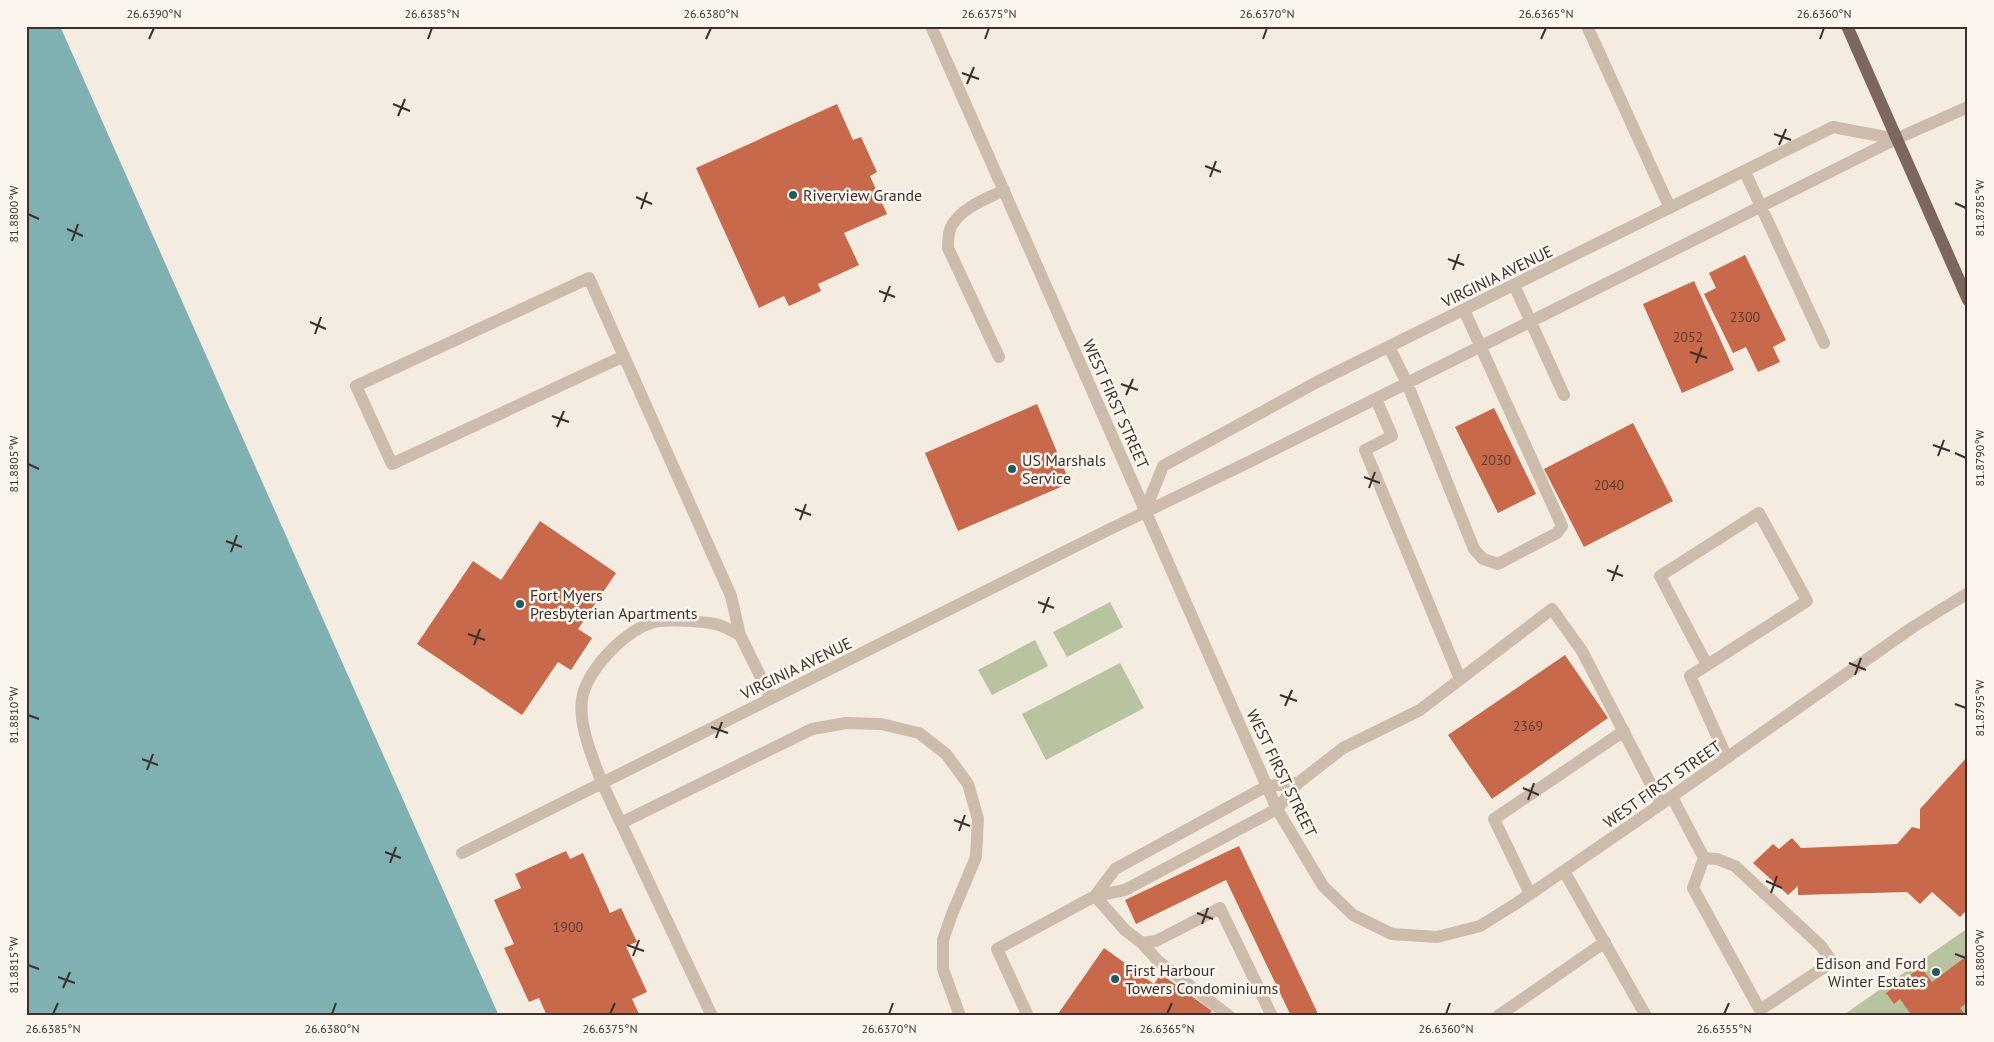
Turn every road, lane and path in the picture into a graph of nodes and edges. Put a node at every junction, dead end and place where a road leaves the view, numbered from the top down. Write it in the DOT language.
graph roads {
  1 [pos="931,26"];
  2 [pos="1587,26"];
  3 [pos="1847,26"];
  4 [pos="1968,107"];
  5 [pos="1896,140"];
  6 [pos="1745,172"];
  7 [pos="1004,190"];
  8 [pos="1761,207"];
  9 [pos="1670,208"];
  10 [pos="1514,285"];
  11 [pos="1968,300"];
  12 [pos="1464,310"];
  13 [pos="1530,322"];
  14 [pos="1824,343"];
  15 [pos="1389,347"];
  16 [pos="1480,347"];
  17 [pos="624,356"];
  18 [pos="999,357"];
  19 [pos="1407,383"];
  20 [pos="1564,395"];
  21 [pos="1376,399"];
  22 [pos="1145,511"];
  23 [pos="1968,592"];
  24 [pos="740,635"];
  25 [pos="1707,665"];
  26 [pos="1460,679"];
  27 [pos="771,698"];
  28 [pos="1624,731"];
  29 [pos="1727,758"];
  30 [pos="602,783"];
  31 [pos="1298,783"];
  32 [pos="1267,786"];
  33 [pos="1666,801"];
  34 [pos="1277,809"];
  35 [pos="621,823"];
  36 [pos="462,853"];
  37 [pos="1704,858"];
  38 [pos="1564,871"];
  39 [pos="1530,894"];
  40 [pos="1095,896"];
  41 [pos="1605,942"];
  42 [pos="1142,943"];
  43 [pos="712,1016"];
  44 [pos="960,1016"];
  45 [pos="1028,1016"];
  46 [pos="1229,1016"];
  47 [pos="1272,1016"];
  48 [pos="1498,1016"];
  49 [pos="1646,1016"];
  1 -- 7 [label="street, WEST FIRST STREET"];
  2 -- 9 [label="street"];
  3 -- 5 [label="main road"];
  4 -- 5 [label="street, VIRGINIA AVENUE"];
  5 -- 6 [label="street, VIRGINIA AVENUE"];
  5 -- 8 [label="street, VIRGINIA AVENUE"];
  5 -- 11 [label="main road"];
  6 -- 8 [label="street"];
  6 -- 9 [label="street, VIRGINIA AVENUE"];
  7 -- 18 [label="street"];
  7 -- 22 [label="street, WEST FIRST STREET"];
  8 -- 13 [label="street, VIRGINIA AVENUE"];
  8 -- 14 [label="street"];
  9 -- 10 [label="street, VIRGINIA AVENUE"];
  10 -- 12 [label="street, VIRGINIA AVENUE"];
  10 -- 13 [label="street"];
  12 -- 15 [label="street, VIRGINIA AVENUE"];
  12 -- 16 [label="street"];
  13 -- 16 [label="street, VIRGINIA AVENUE"];
  13 -- 20 [label="street"];
  15 -- 19 [label="street"];
  15 -- 22 [label="street, VIRGINIA AVENUE"];
  16 -- 19 [label="street, VIRGINIA AVENUE"];
  16 -- 19 [label="street"];
  17 -- 17 [label="street"];
  17 -- 24 [label="street"];
  19 -- 21 [label="street, VIRGINIA AVENUE"];
  21 -- 22 [label="street, VIRGINIA AVENUE"];
  21 -- 26 [label="street"];
  22 -- 27 [label="street, VIRGINIA AVENUE"];
  22 -- 32 [label="street, WEST FIRST STREET"];
  23 -- 29 [label="street, WEST FIRST STREET"];
  24 -- 27 [label="street"];
  24 -- 30 [label="street"];
  25 -- 25 [label="street"];
  25 -- 29 [label="street"];
  26 -- 28 [label="street"];
  26 -- 31 [label="street"];
  27 -- 30 [label="street, VIRGINIA AVENUE"];
  28 -- 33 [label="street"];
  28 -- 39 [label="street"];
  29 -- 33 [label="street, WEST FIRST STREET"];
  30 -- 35 [label="street"];
  30 -- 36 [label="street, VIRGINIA AVENUE"];
  31 -- 32 [label="street"];
  31 -- 34 [label="street"];
  32 -- 34 [label="street, WEST FIRST STREET"];
  32 -- 40 [label="street"];
  33 -- 37 [label="street"];
  33 -- 38 [label="street, WEST FIRST STREET"];
  34 -- 39 [label="street, WEST FIRST STREET"];
  34 -- 40 [label="street"];
  35 -- 43 [label="street"];
  35 -- 44 [label="street"];
  37 -- 37 [label="street"];
  38 -- 39 [label="street, WEST FIRST STREET"];
  38 -- 41 [label="street"];
  40 -- 42 [label="street"];
  40 -- 45 [label="street"];
  41 -- 48 [label="street"];
  41 -- 49 [label="street"];
  42 -- 46 [label="street"];
  42 -- 47 [label="street"];
}
